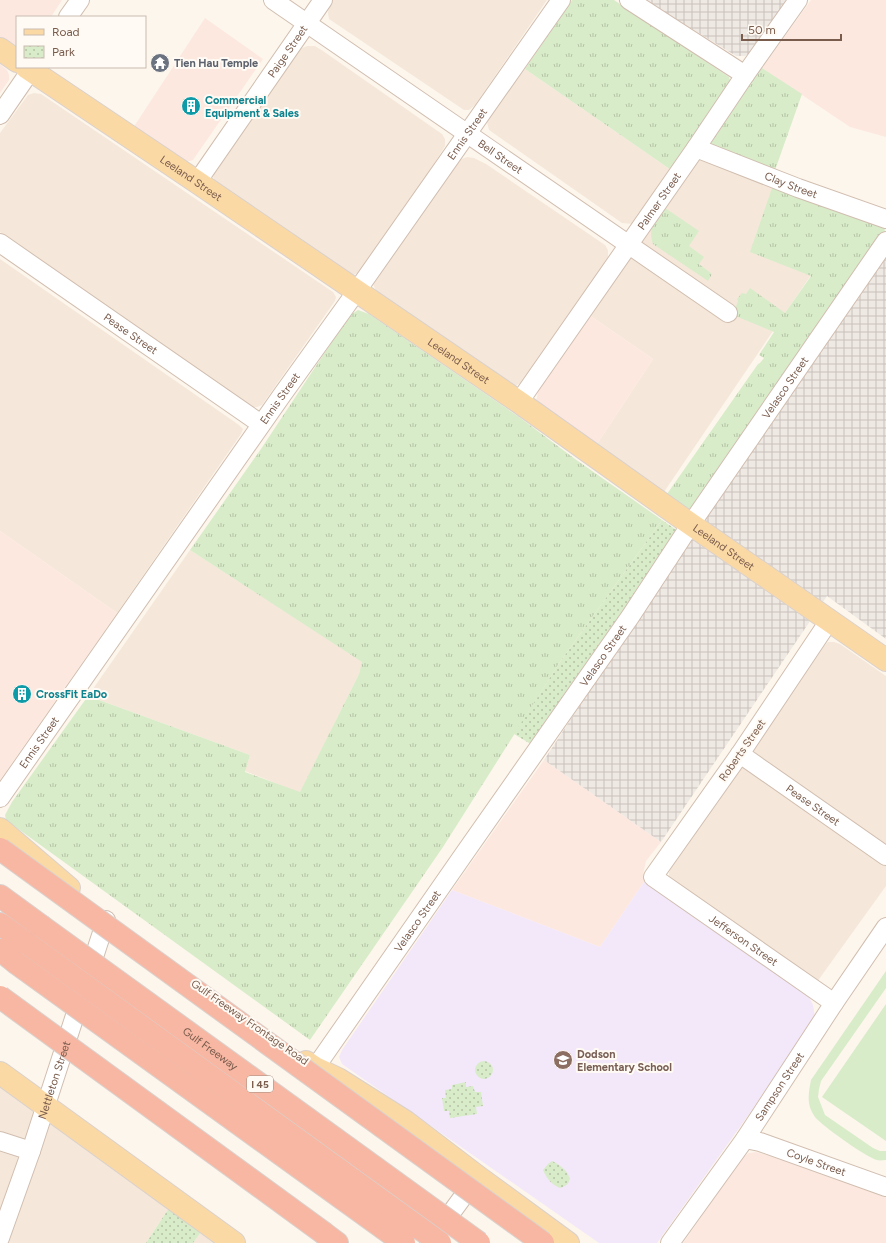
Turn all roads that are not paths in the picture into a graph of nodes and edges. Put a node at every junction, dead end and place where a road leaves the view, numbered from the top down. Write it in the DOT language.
graph roads {
  1 [pos="80,0"];
  2 [pos="273,0"];
  3 [pos="323,0"];
  4 [pos="561,0"];
  5 [pos="629,0"];
  6 [pos="798,0"];
  7 [pos="69,16"];
  8 [pos="307,23"];
  9 [pos="0,49"];
  10 [pos="16,59"];
  11 [pos="26,68"];
  12 [pos="30,68"];
  13 [pos="744,75"];
  14 [pos="0,115"];
  15 [pos="466,133"];
  16 [pos="696,148"];
  17 [pos="197,182"];
  18 [pos="886,219"];
  19 [pos="886,241"];
  20 [pos="0,243"];
  21 [pos="629,245"];
  22 [pos="356,292"];
  23 [pos="728,313"];
  24 [pos="519,402"];
  25 [pos="261,424"];
  26 [pos="691,524"];
  27 [pos="829,621"];
  28 [pos="886,660"];
  29 [pos="740,754"];
  30 [pos="0,798"];
  31 [pos="0,829"];
  32 [pos="0,849"];
  33 [pos="886,856"];
  34 [pos="653,877"];
  35 [pos="0,896"];
  36 [pos="106,920"];
  37 [pos="0,924"];
  38 [pos="886,927"];
  39 [pos="8,956"];
  40 [pos="0,997"];
  41 [pos="834,1003"];
  42 [pos="0,1016"];
  43 [pos="315,1068"];
  44 [pos="0,1073"];
  45 [pos="46,1106"];
  46 [pos="745,1139"];
  47 [pos="0,1141"];
  48 [pos="31,1152"];
  49 [pos="478,1177"];
  50 [pos="886,1187"];
  51 [pos="0,1238"];
  52 [pos="331,1238"];
  53 [pos="234,1243"];
  54 [pos="404,1243"];
  55 [pos="429,1243"];
  56 [pos="440,1243"];
  57 [pos="479,1243"];
  58 [pos="543,1243"];
  59 [pos="568,1243"];
  60 [pos="670,1243"];
  1 -- 7 [label="street"];
  2 -- 8 [label="street, Bell Street"];
  3 -- 8 [label="street, Paige Street"];
  4 -- 15 [label="street, Ennis Street"];
  5 -- 13 [label="street"];
  6 -- 13 [label="street, Palmer Street"];
  8 -- 15 [label="street, Bell Street"];
  8 -- 17 [label="street, Paige Street"];
  9 -- 10 [label="main road, Leeland Street"];
  11 -- 14 [label="street"];
  12 -- 17 [label="main road, Leeland Street"];
  13 -- 16 [label="street, Palmer Street"];
  15 -- 21 [label="street, Bell Street"];
  15 -- 22 [label="street, Ennis Street"];
  16 -- 18 [label="street, Clay Street"];
  16 -- 21 [label="street, Palmer Street"];
  17 -- 22 [label="main road, Leeland Street"];
  19 -- 26 [label="street, Velasco Street"];
  20 -- 25 [label="street, Pease Street"];
  21 -- 23 [label="street, Bell Street"];
  21 -- 24 [label="street, Palmer Street"];
  22 -- 24 [label="main road, Leeland Street"];
  22 -- 25 [label="street, Ennis Street"];
  24 -- 26 [label="main road, Leeland Street"];
  25 -- 30 [label="street, Ennis Street"];
  26 -- 27 [label="main road, Leeland Street"];
  26 -- 43 [label="street, Velasco Street"];
  27 -- 28 [label="main road, Leeland Street"];
  27 -- 29 [label="street, Roberts Street"];
  29 -- 33 [label="street, Pease Street"];
  29 -- 34 [label="street, Roberts Street"];
  31 -- 36 [label="main road, Gulf Freeway Frontage Road"];
  32 -- 58 [label="highway, bridge"];
  34 -- 41 [label="street, Jefferson Street"];
  35 -- 57 [label="highway, Gulf Freeway / I 45, bridge"];
  36 -- 43 [label="main road, Gulf Freeway Frontage Road"];
  36 -- 45 [label="street, Nettleton Street"];
  37 -- 56 [label="highway, Gulf Freeway / I 45, bridge"];
  38 -- 41 [label="street, Sampson Street"];
  39 -- 54 [label="highway, bridge"];
  40 -- 52 [label="highway, bridge"];
  41 -- 46 [label="street, Sampson Street"];
  42 -- 52 [label="highway, bridge"];
  43 -- 49 [label="main road, Gulf Freeway Frontage Road"];
  44 -- 45 [label="main road"];
  45 -- 48 [label="street, Nettleton Street"];
  45 -- 53 [label="main road"];
  46 -- 50 [label="street, Coyle Street"];
  46 -- 60 [label="street, Sampson Street"];
  47 -- 48 [label="street"];
  48 -- 51 [label="street, Nettleton Street"];
  49 -- 55 [label="street"];
  49 -- 59 [label="main road, Gulf Freeway Frontage Road"];
}
